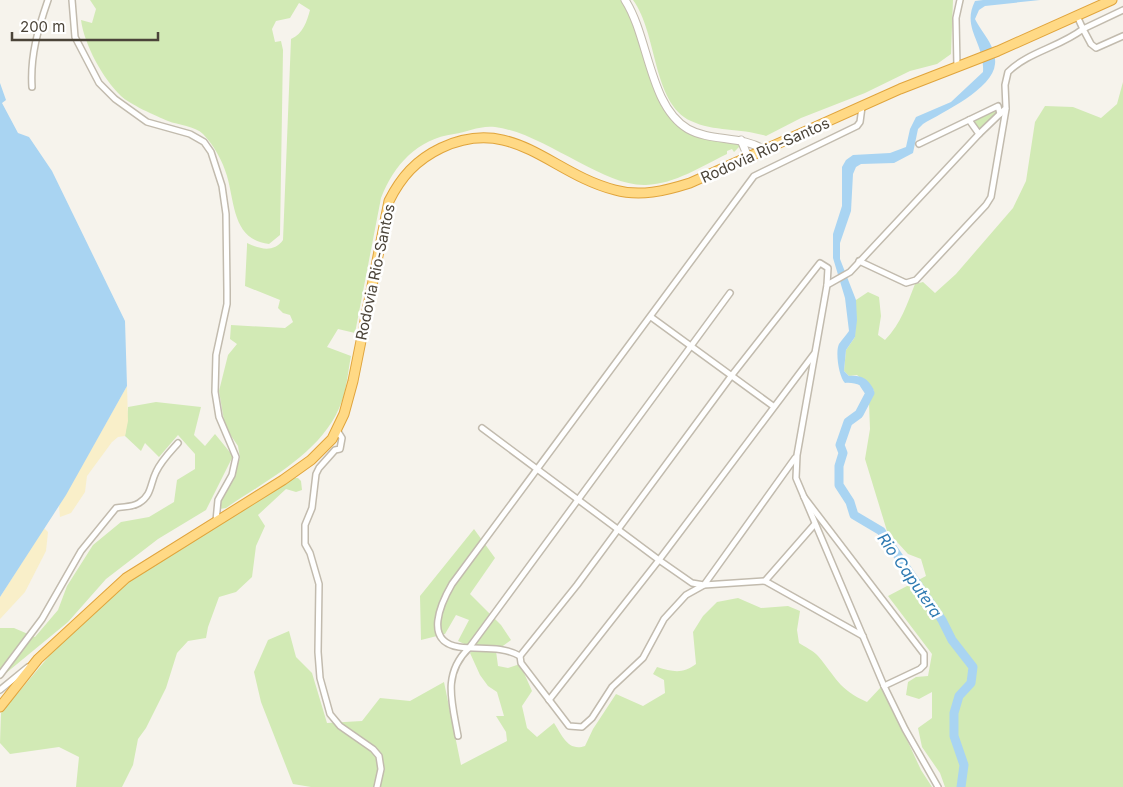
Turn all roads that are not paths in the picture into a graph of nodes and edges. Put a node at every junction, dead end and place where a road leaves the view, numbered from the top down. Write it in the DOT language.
graph roads {
  1 [pos="48,0"];
  2 [pos="72,0"];
  3 [pos="625,0"];
  4 [pos="960,0"];
  5 [pos="1112,0"];
  6 [pos="1100,3"];
  7 [pos="1123,10"];
  8 [pos="1077,16"];
  9 [pos="1083,29"];
  10 [pos="1123,36"];
  11 [pos="957,67"];
  12 [pos="32,87"];
  13 [pos="862,107"];
  14 [pos="1006,108"];
  15 [pos="1000,114"];
  16 [pos="969,120"];
  17 [pos="980,134"];
  18 [pos="741,140"];
  19 [pos="919,144"];
  20 [pos="765,150"];
  21 [pos="748,157"];
  22 [pos="859,261"];
  23 [pos="827,285"];
  24 [pos="730,293"];
  25 [pos="651,317"];
  26 [pos="691,345"];
  27 [pos="815,352"];
  28 [pos="732,375"];
  29 [pos="773,406"];
  30 [pos="482,428"];
  31 [pos="337,430"];
  32 [pos="178,443"];
  33 [pos="797,455"];
  34 [pos="311,460"];
  35 [pos="322,465"];
  36 [pos="537,470"];
  37 [pos="799,490"];
  38 [pos="579,500"];
  39 [pos="216,522"];
  40 [pos="814,525"];
  41 [pos="619,529"];
  42 [pos="659,560"];
  43 [pos="765,581"];
  44 [pos="704,585"];
  45 [pos="863,637"];
  46 [pos="469,648"];
  47 [pos="520,656"];
  48 [pos="38,659"];
  49 [pos="0,676"];
  50 [pos="884,686"];
  51 [pos="0,690"];
  52 [pos="549,700"];
  53 [pos="0,708"];
  54 [pos="458,736"];
  55 [pos="377,787"];
  56 [pos="938,787"];
  1 -- 12 [label="street"];
  2 -- 39 [label="street"];
  3 -- 18 [label="street"];
  4 -- 11 [label="street"];
  5 -- 6 [label="highway, Rodovia Rio-Santos"];
  6 -- 8 [label="highway, Rodovia Rio-Santos"];
  7 -- 9 [label="street"];
  8 -- 9 [label="street"];
  8 -- 11 [label="highway, Rodovia Rio-Santos"];
  9 -- 10 [label="street"];
  9 -- 14 [label="street"];
  11 -- 13 [label="highway, Rodovia Rio-Santos"];
  13 -- 20 [label="highway, Rodovia Rio-Santos"];
  13 -- 25 [label="street"];
  14 -- 15 [label="street"];
  14 -- 22 [label="street"];
  15 -- 16 [label="street"];
  15 -- 17 [label="street"];
  16 -- 17 [label="street"];
  16 -- 19 [label="street"];
  17 -- 22 [label="street"];
  18 -- 20 [label="street"];
  18 -- 21 [label="street"];
  20 -- 21 [label="highway, Rodovia Rio-Santos"];
  21 -- 31 [label="highway, Rodovia Rio-Santos"];
  22 -- 23 [label="street"];
  23 -- 27 [label="street"];
  23 -- 28 [label="street"];
  24 -- 26 [label="street"];
  25 -- 26 [label="street"];
  25 -- 36 [label="street"];
  26 -- 28 [label="street"];
  26 -- 38 [label="street"];
  27 -- 29 [label="street"];
  27 -- 33 [label="street"];
  28 -- 29 [label="street"];
  28 -- 41 [label="street"];
  29 -- 42 [label="street"];
  30 -- 36 [label="street"];
  31 -- 34 [label="highway, Rodovia Rio-Santos"];
  31 -- 35 [label="street"];
  32 -- 49 [label="street"];
  33 -- 37 [label="street"];
  33 -- 44 [label="street"];
  34 -- 35 [label="street"];
  34 -- 39 [label="highway, Rodovia Rio-Santos"];
  35 -- 55 [label="street"];
  36 -- 38 [label="street"];
  36 -- 46 [label="street"];
  37 -- 40 [label="street"];
  37 -- 50 [label="street"];
  38 -- 41 [label="street"];
  38 -- 46 [label="street"];
  39 -- 48 [label="highway, Rodovia Rio-Santos"];
  40 -- 43 [label="street"];
  40 -- 45 [label="street"];
  41 -- 42 [label="street"];
  41 -- 47 [label="street"];
  42 -- 44 [label="street"];
  42 -- 52 [label="street"];
  43 -- 44 [label="street"];
  43 -- 45 [label="street"];
  44 -- 52 [label="street"];
  45 -- 50 [label="street"];
  46 -- 47 [label="street"];
  46 -- 54 [label="street"];
  47 -- 52 [label="street"];
  48 -- 51 [label="street"];
  48 -- 53 [label="highway, Rodovia Rio-Santos"];
  50 -- 56 [label="street"];
}
